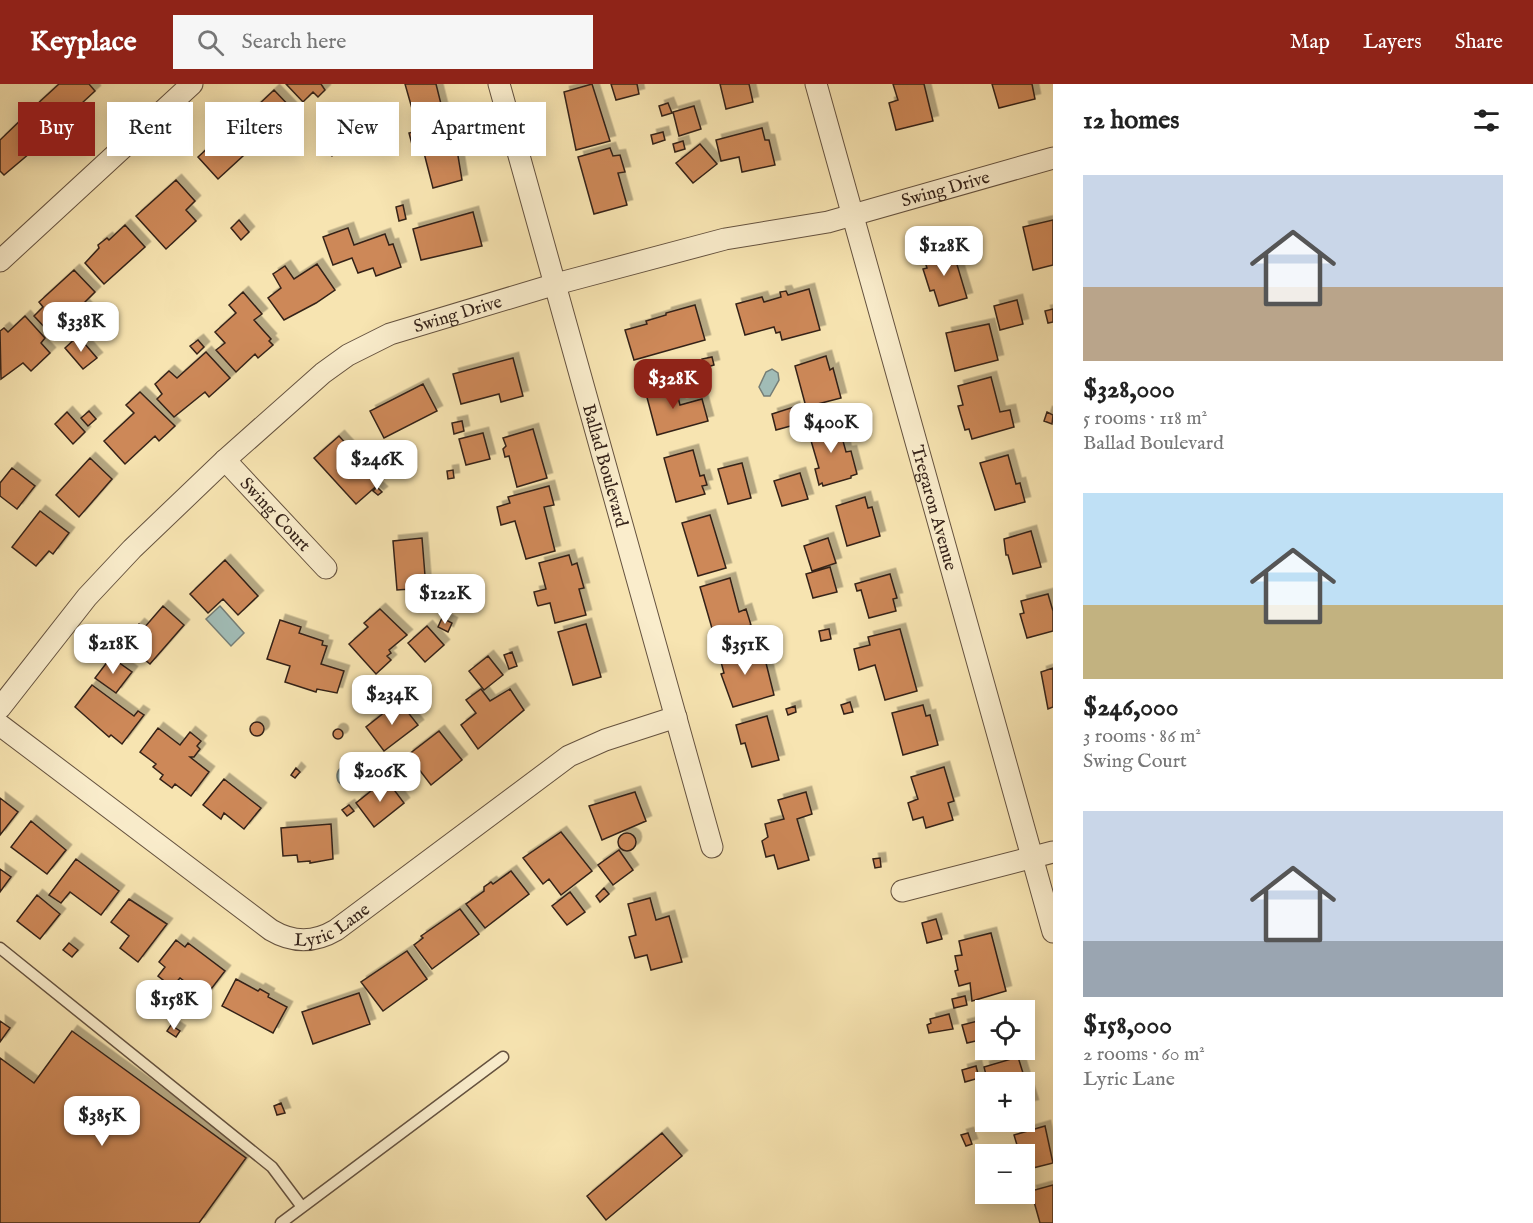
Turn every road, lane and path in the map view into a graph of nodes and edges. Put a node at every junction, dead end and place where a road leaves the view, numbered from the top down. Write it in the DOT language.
graph roads {
  1 [pos="192,84"];
  2 [pos="499,84"];
  3 [pos="816,84"];
  4 [pos="1053,158"];
  5 [pos="852,214"];
  6 [pos="0,261"];
  7 [pos="556,284"];
  8 [pos="225,460"];
  9 [pos="326,568"];
  10 [pos="0,708"];
  11 [pos="676,717"];
  12 [pos="0,725"];
  13 [pos="712,847"];
  14 [pos="1053,852"];
  15 [pos="1032,858"];
  16 [pos="902,891"];
  17 [pos="1053,932"];
  18 [pos="0,948"];
  19 [pos="503,1057"];
  20 [pos="302,1207"];
  21 [pos="281,1223"];
  1 -- 6 [label="street"];
  2 -- 7 [label="street, Ballad Boulevard"];
  3 -- 5 [label="street, Tregaron Avenue"];
  4 -- 5 [label="street, Swing Drive"];
  5 -- 7 [label="street, Swing Drive"];
  5 -- 15 [label="street, Tregaron Avenue"];
  7 -- 8 [label="street, Swing Drive"];
  7 -- 11 [label="street, Ballad Boulevard"];
  8 -- 9 [label="street, Swing Court"];
  8 -- 10 [label="street, Swing Drive"];
  11 -- 12 [label="street, Lyric Lane"];
  11 -- 13 [label="street, Ballad Boulevard"];
  14 -- 15 [label="street"];
  15 -- 16 [label="street"];
  15 -- 17 [label="street, Tregaron Avenue"];
  18 -- 20 [label="lane"];
  19 -- 20 [label="lane"];
  20 -- 21 [label="lane"];
}
